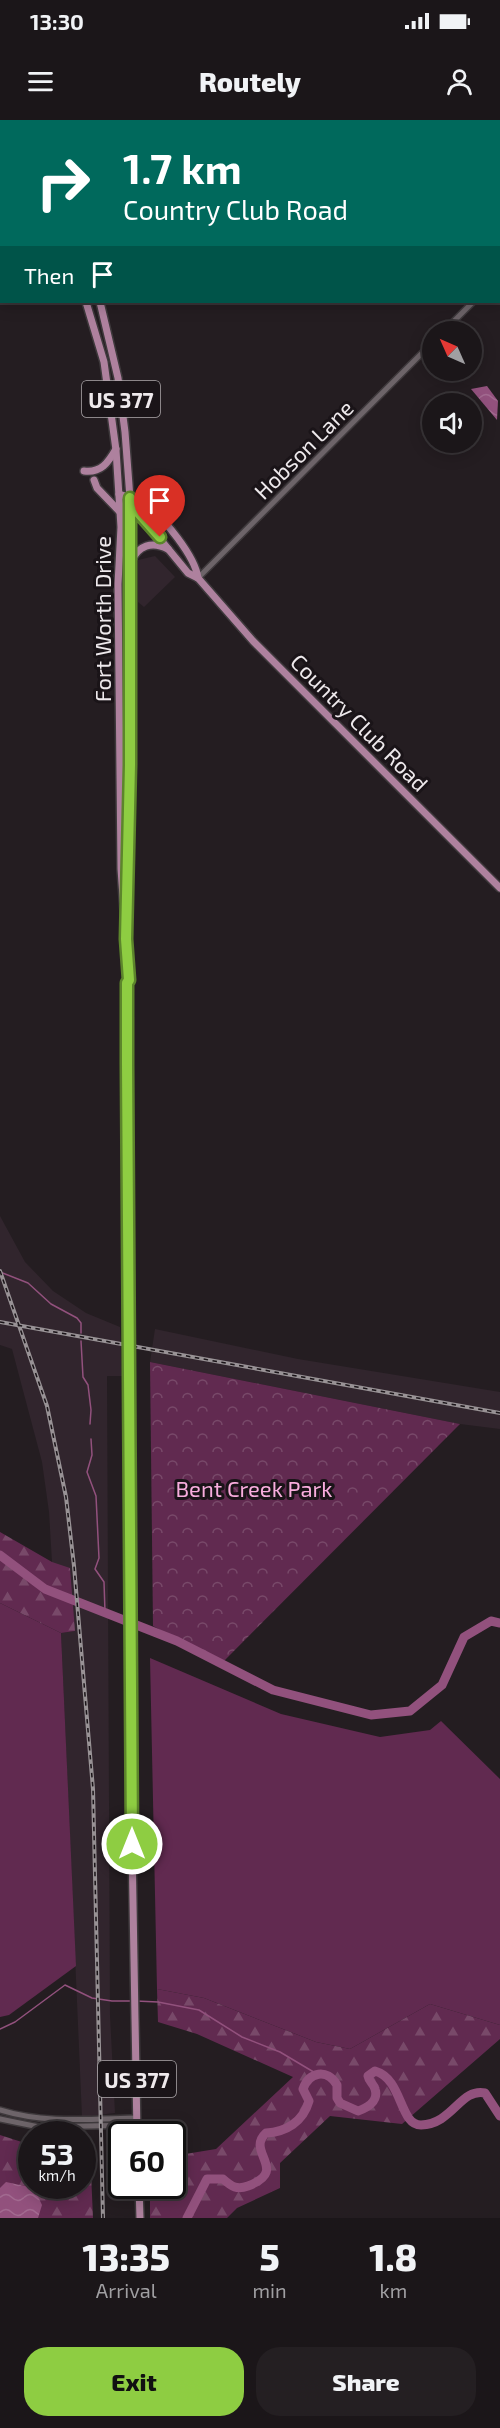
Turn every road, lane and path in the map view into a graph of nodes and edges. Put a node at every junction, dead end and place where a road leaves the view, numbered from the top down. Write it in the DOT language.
graph roads {
  1 [pos="86,303"];
  2 [pos="100,303"];
  3 [pos="472,303"];
  4 [pos="454,321"];
  5 [pos="422,353"];
  6 [pos="116,449"];
  7 [pos="84,471"];
  8 [pos="94,480"];
  9 [pos="119,494"];
  10 [pos="130,498"];
  11 [pos="120,512"];
  12 [pos="170,550"];
  13 [pos="129,567"];
  14 [pos="198,578"];
  15 [pos="500,888"];
  16 [pos="126,939"];
  17 [pos="0,2110"];
  18 [pos="0,2119"];
  19 [pos="108,2121"];
  20 [pos="137,2121"];
  21 [pos="108,2123"];
  22 [pos="139,2199"];
  23 [pos="140,2218"];
  1 -- 6 [label="main road, Fort Worth Drive / US 377"];
  2 -- 10 [label="main road, Fort Worth Drive / US 377"];
  3 -- 4 [label="street"];
  5 -- 14 [label="street, Hobson Lane"];
  6 -- 7 [label="main road"];
  6 -- 9 [label="main road, Fort Worth Drive / US 377"];
  8 -- 11 [label="main road"];
  9 -- 10 [label="main road, Country Club Road"];
  9 -- 11 [label="main road, Fort Worth Drive / US 377"];
  10 -- 12 [label="main road, Country Club Road"];
  10 -- 13 [label="main road, Fort Worth Drive / US 377"];
  10 -- 14 [label="main road, Country Club Road"];
  11 -- 16 [label="main road, Fort Worth Drive / US 377"];
  12 -- 13 [label="main road"];
  12 -- 14 [label="main road, Country Club Road"];
  13 -- 16 [label="main road, Fort Worth Drive / US 377"];
  14 -- 15 [label="main road, Country Club Road"];
  16 -- 20 [label="main road, Fort Worth Drive / US 377"];
  17 -- 19 [label="street"];
  18 -- 21 [label="street"];
  22 -- 23 [label="main road"];
}
